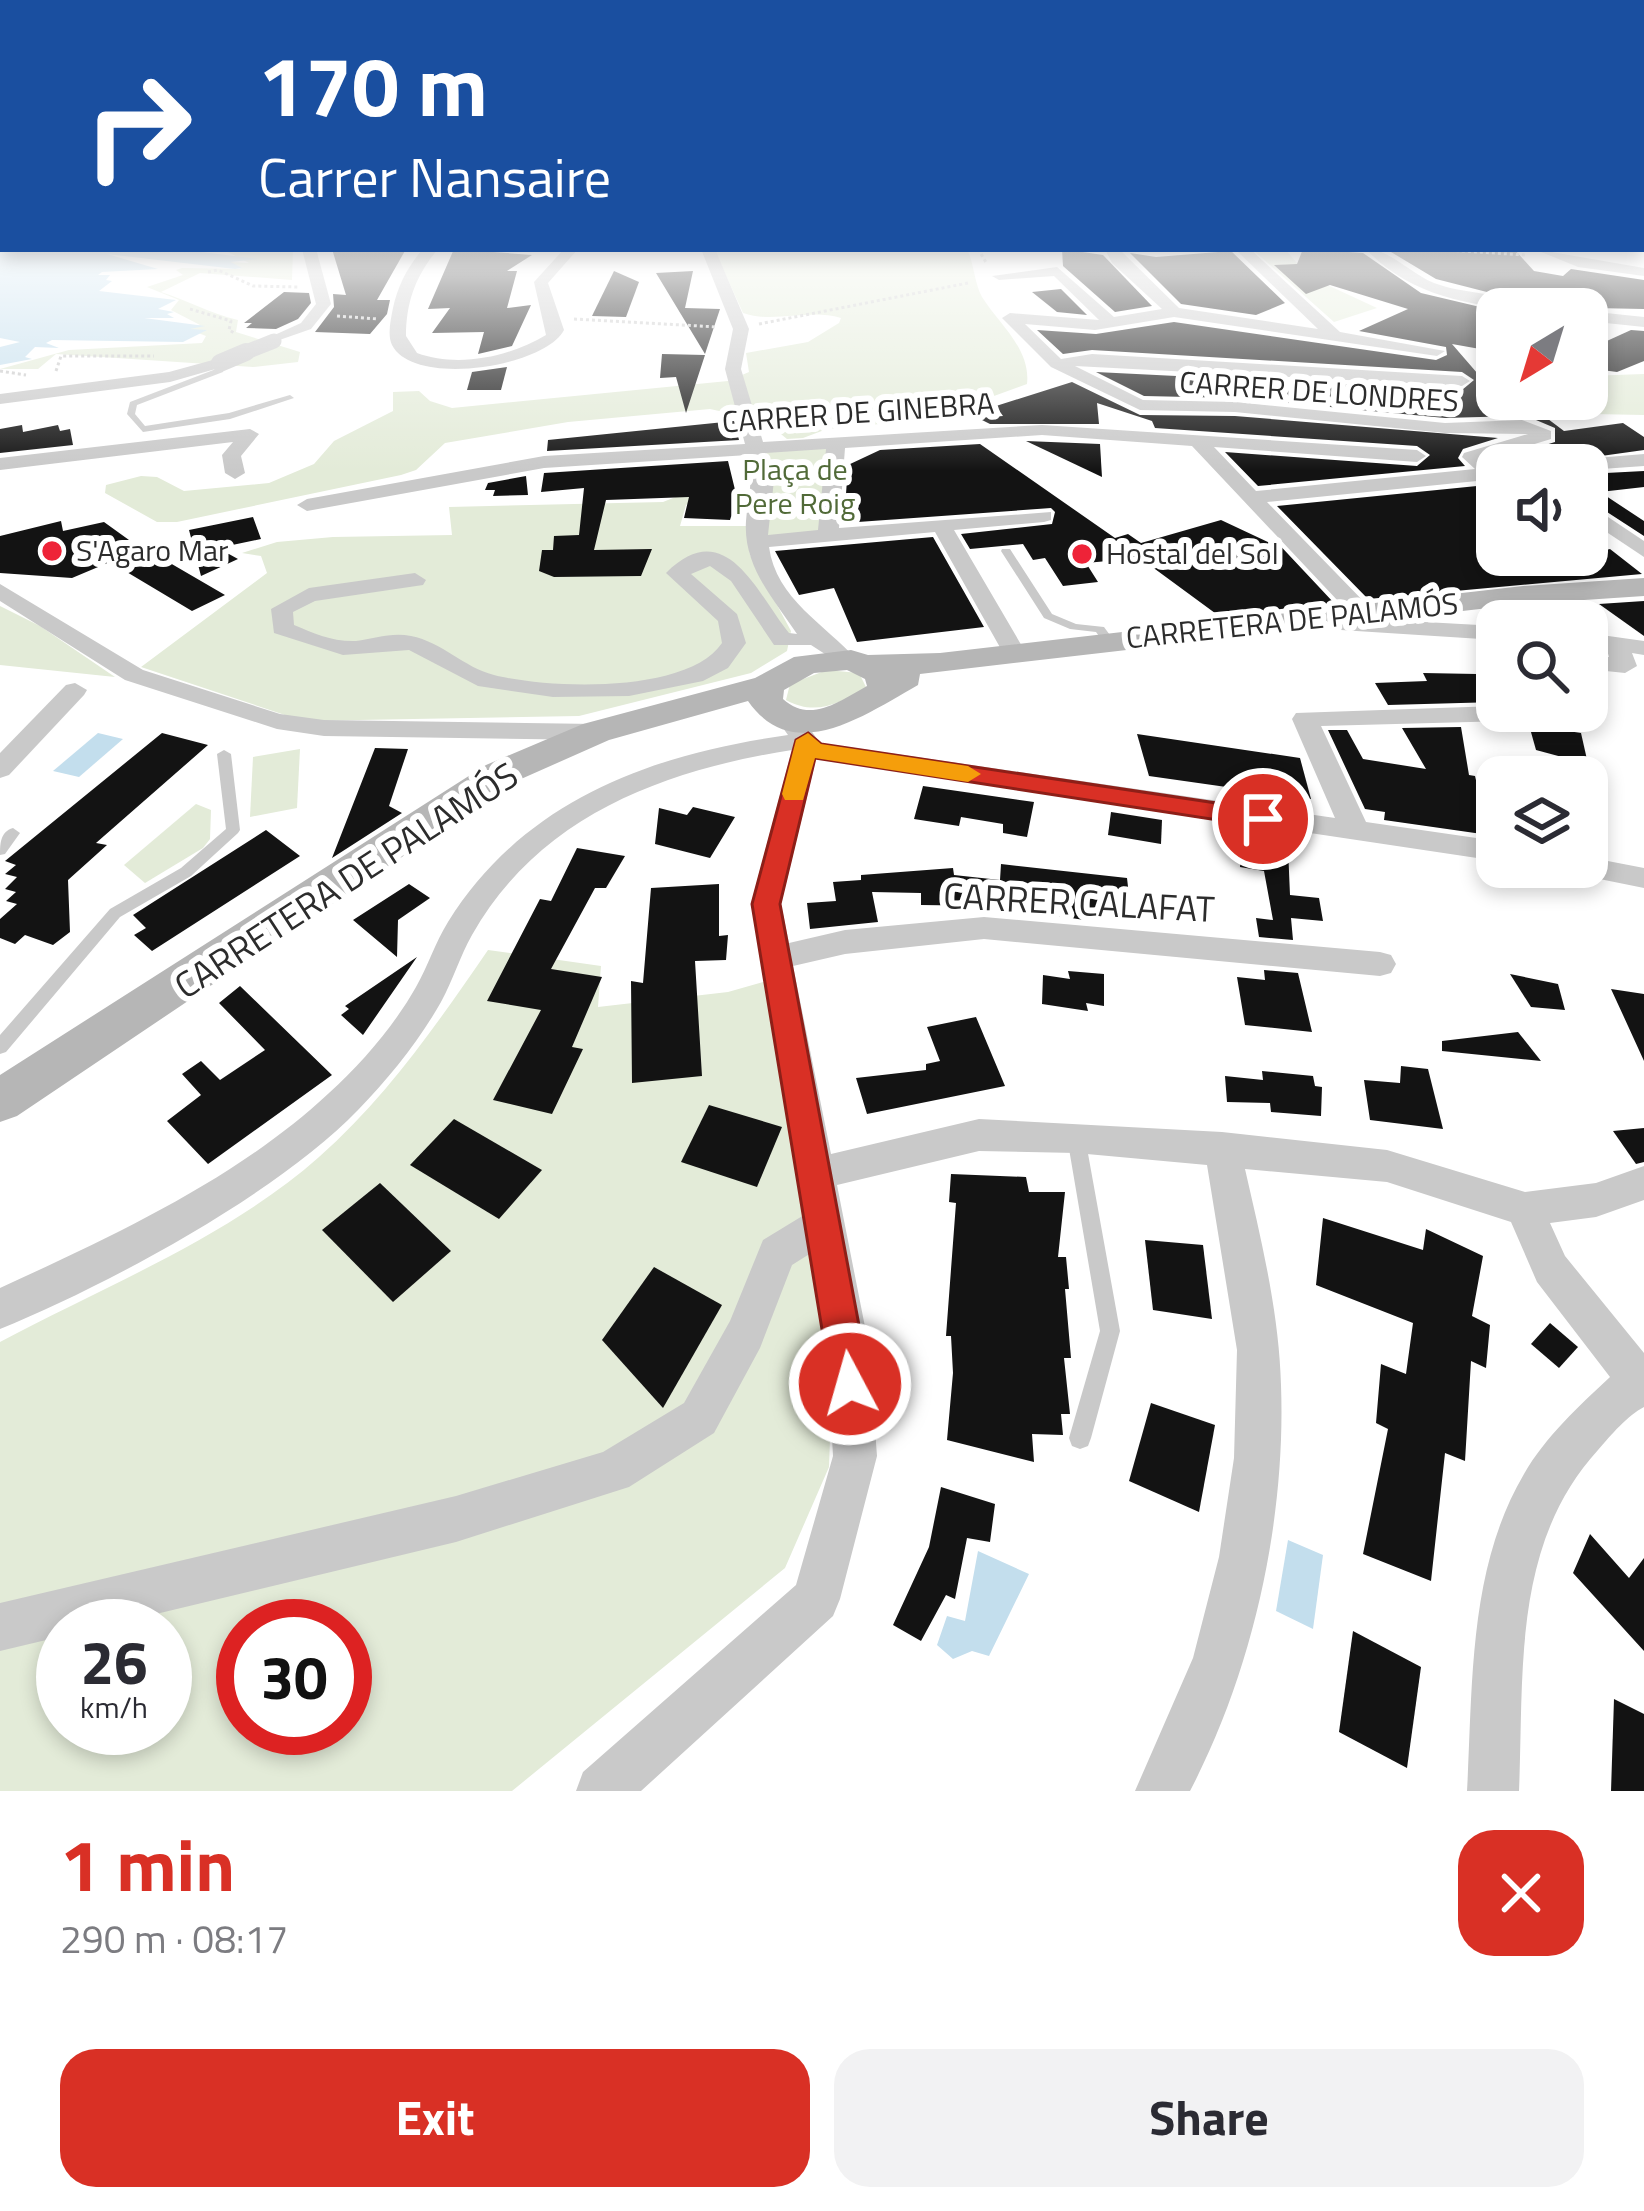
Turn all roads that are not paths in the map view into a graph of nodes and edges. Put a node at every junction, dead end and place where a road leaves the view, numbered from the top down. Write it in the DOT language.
graph roads {
  1 [pos="324,304"];
  2 [pos="402,304"];
  3 [pos="548,304"];
  4 [pos="731,304"];
  5 [pos="1091,304"];
  6 [pos="1165,304"];
  7 [pos="1300,304"];
  8 [pos="1174,312"];
  9 [pos="1608,318"];
  10 [pos="1644,322"];
  11 [pos="1112,324"];
  12 [pos="1334,335"];
  13 [pos="1437,351"];
  14 [pos="220,363"];
  15 [pos="1057,364"];
  16 [pos="1462,381"];
  17 [pos="290,398"];
  18 [pos="0,399"];
  19 [pos="1195,438"];
  20 [pos="1515,444"];
  21 [pos="836,447"];
  22 [pos="758,452"];
  23 [pos="1417,455"];
  24 [pos="1644,460"];
  25 [pos="1608,463"];
  26 [pos="0,464"];
  27 [pos="235,473"];
  28 [pos="1476,475"];
  29 [pos="1255,496"];
  30 [pos="307,505"];
  31 [pos="1044,516"];
  32 [pos="1608,524"];
  33 [pos="942,527"];
  34 [pos="828,536"];
  35 [pos="758,542"];
  36 [pos="1006,551"];
  37 [pos="1644,551"];
  38 [pos="415,580"];
  39 [pos="1644,587"];
  40 [pos="0,591"];
  41 [pos="1363,614"];
  42 [pos="1290,622"];
  43 [pos="1476,632"];
  44 [pos="1109,642"];
  45 [pos="1608,643"];
  46 [pos="1616,644"];
  47 [pos="1644,649"];
  48 [pos="1014,653"];
  49 [pos="1608,664"];
  50 [pos="866,671"];
  51 [pos="796,689"];
  52 [pos="75,690"];
  53 [pos="1476,714"];
  54 [pos="596,732"];
  55 [pos="224,754"];
  56 [pos="0,769"];
  57 [pos="1356,832"];
  58 [pos="13,833"];
  59 [pos="1476,848"];
  60 [pos="0,850"];
  61 [pos="1608,871"];
  62 [pos="1644,878"];
  63 [pos="776,958"];
  64 [pos="1380,964"];
  65 [pos="0,1047"];
  66 [pos="0,1101"];
  67 [pos="1076,1137"];
  68 [pos="1222,1148"];
  69 [pos="816,1174"];
  70 [pos="1644,1183"];
  71 [pos="1525,1209"];
  72 [pos="825,1223"];
  73 [pos="0,1309"];
  74 [pos="1641,1383"];
  75 [pos="1080,1438"];
  76 [pos="0,1627"];
  77 [pos="602,1791"];
  78 [pos="1161,1791"];
  79 [pos="1492,1791"];
  1 -- 14 [label="street, bridge"];
  2 -- 3 [label="street"];
  4 -- 22 [label="street"];
  5 -- 11 [label="street"];
  6 -- 8 [label="street"];
  7 -- 12 [label="street"];
  8 -- 11 [label="street"];
  8 -- 12 [label="street"];
  9 -- 10 [label="street"];
  11 -- 15 [label="street, CARRER DE LONDRES"];
  12 -- 13 [label="street"];
  14 -- 17 [label="lane"];
  14 -- 18 [label="street"];
  15 -- 16 [label="street"];
  15 -- 20 [label="street, CARRER DE LONDRES"];
  19 -- 21 [label="street, CARRER DE GINEBRA"];
  19 -- 23 [label="street, CARRER DE GINEBRA"];
  19 -- 29 [label="street"];
  21 -- 22 [label="street, CARRER DE GINEBRA"];
  21 -- 34 [label="street"];
  22 -- 30 [label="street, CARRER DE GINEBRA"];
  22 -- 35 [label="street"];
  24 -- 25 [label="street"];
  26 -- 27 [label="street"];
  28 -- 29 [label="street"];
  29 -- 41 [label="street"];
  31 -- 33 [label="street"];
  32 -- 37 [label="street"];
  33 -- 34 [label="street"];
  33 -- 48 [label="street"];
  34 -- 35 [label="street"];
  35 -- 51 [label="street"];
  36 -- 44 [label="lane"];
  38 -- 51 [label="street"];
  39 -- 41 [label="main road, CARRETERA DE PALAMÓS"];
  40 -- 54 [label="street"];
  41 -- 42 [label="main road, CARRETERA DE PALAMÓS"];
  42 -- 43 [label="street"];
  42 -- 44 [label="main road, CARRETERA DE PALAMÓS"];
  44 -- 48 [label="main road, CARRETERA DE PALAMÓS"];
  45 -- 46 [label="street"];
  46 -- 47 [label="street"];
  46 -- 49 [label="street"];
  48 -- 50 [label="main road, CARRETERA DE PALAMÓS"];
  50 -- 51 [label="main road, CARRETERA DE PALAMÓS"];
  50 -- 51 [label="main road"];
  51 -- 54 [label="main road, CARRETERA DE PALAMÓS"];
  51 -- 57 [label="street"];
  51 -- 63 [label="street"];
  51 -- 73 [label="street"];
  52 -- 56 [label="street"];
  53 -- 57 [label="street"];
  54 -- 66 [label="main road, CARRETERA DE PALAMÓS"];
  55 -- 65 [label="lane"];
  57 -- 59 [label="street"];
  58 -- 60 [label="lane"];
  61 -- 62 [label="street"];
  63 -- 64 [label="street, CARRER CALAFAT"];
  63 -- 69 [label="street"];
  67 -- 68 [label="street"];
  67 -- 69 [label="street"];
  67 -- 75 [label="lane"];
  68 -- 71 [label="street"];
  68 -- 78 [label="street"];
  69 -- 72 [label="street"];
  70 -- 71 [label="street"];
  71 -- 74 [label="street"];
  72 -- 76 [label="street"];
  72 -- 77 [label="street"];
  74 -- 79 [label="street"];
}
